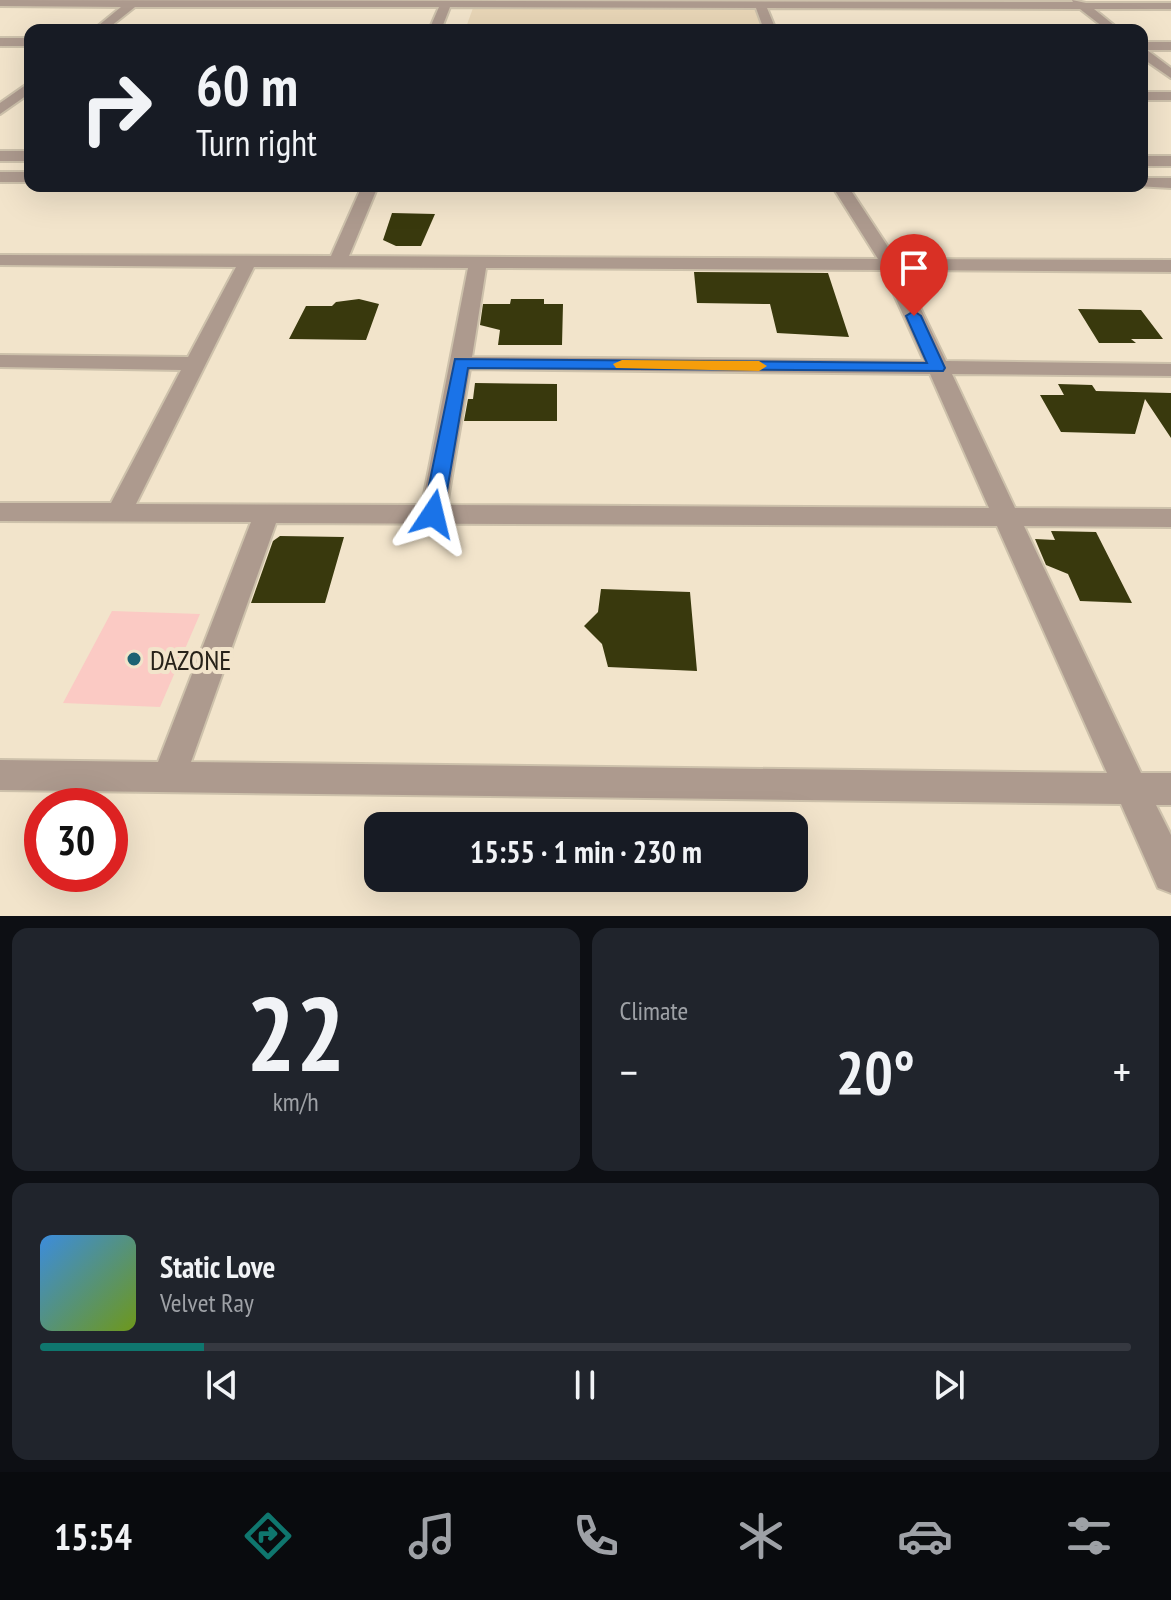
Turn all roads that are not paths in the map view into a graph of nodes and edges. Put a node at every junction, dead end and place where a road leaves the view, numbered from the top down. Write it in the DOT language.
graph roads {
  1 [pos="134,2"];
  2 [pos="447,2"];
  3 [pos="758,2"];
  4 [pos="1079,2"];
  5 [pos="0,3"];
  6 [pos="1171,6"];
  7 [pos="106,24"];
  8 [pos="438,24"];
  9 [pos="767,24"];
  10 [pos="1106,24"];
  11 [pos="0,42"];
  12 [pos="24,42"];
  13 [pos="1171,46"];
  14 [pos="1148,48"];
  15 [pos="1148,54"];
  16 [pos="1171,74"];
  17 [pos="24,87"];
  18 [pos="0,88"];
  19 [pos="24,91"];
  20 [pos="1148,96"];
  21 [pos="1171,96"];
  22 [pos="0,110"];
  23 [pos="0,156"];
  24 [pos="24,156"];
  25 [pos="1148,161"];
  26 [pos="1171,161"];
  27 [pos="0,177"];
  28 [pos="24,177"];
  29 [pos="1148,183"];
  30 [pos="1171,183"];
  31 [pos="367,192"];
  32 [pos="844,192"];
  33 [pos="0,260"];
  34 [pos="248,261"];
  35 [pos="338,261"];
  36 [pos="478,262"];
  37 [pos="890,264"];
  38 [pos="1171,266"];
  39 [pos="0,361"];
  40 [pos="460,363"];
  41 [pos="196,364"];
  42 [pos="937,368"];
  43 [pos="1171,370"];
  44 [pos="0,512"];
  45 [pos="119,513"];
  46 [pos="267,513"];
  47 [pos="433,514"];
  48 [pos="1006,518"];
  49 [pos="1171,518"];
  50 [pos="0,775"];
  51 [pos="169,777"];
  52 [pos="1131,789"];
  53 [pos="1171,789"];
  54 [pos="1171,875"];
  1 -- 2 [label="street"];
  1 -- 5 [label="street"];
  1 -- 7 [label="street"];
  2 -- 3 [label="street"];
  2 -- 8 [label="street"];
  3 -- 4 [label="street"];
  3 -- 9 [label="street"];
  4 -- 6 [label="street"];
  4 -- 10 [label="street"];
  11 -- 12 [label="street"];
  13 -- 14 [label="street"];
  15 -- 16 [label="street"];
  17 -- 18 [label="street"];
  19 -- 22 [label="street"];
  20 -- 21 [label="street"];
  23 -- 24 [label="street"];
  25 -- 26 [label="street"];
  27 -- 28 [label="street"];
  29 -- 30 [label="street"];
  31 -- 35 [label="street"];
  32 -- 37 [label="street"];
  33 -- 34 [label="street"];
  34 -- 35 [label="street"];
  34 -- 41 [label="street"];
  35 -- 36 [label="street"];
  36 -- 37 [label="street"];
  36 -- 40 [label="street"];
  37 -- 38 [label="street"];
  37 -- 42 [label="street"];
  39 -- 41 [label="street"];
  40 -- 42 [label="street"];
  40 -- 47 [label="street"];
  41 -- 45 [label="street"];
  42 -- 43 [label="street"];
  42 -- 48 [label="street"];
  44 -- 45 [label="street"];
  45 -- 46 [label="street"];
  46 -- 47 [label="street"];
  46 -- 51 [label="street"];
  47 -- 48 [label="street"];
  48 -- 49 [label="street"];
  48 -- 52 [label="street"];
  50 -- 51 [label="street"];
  51 -- 52 [label="street"];
  52 -- 53 [label="street"];
  52 -- 54 [label="street"];
}
